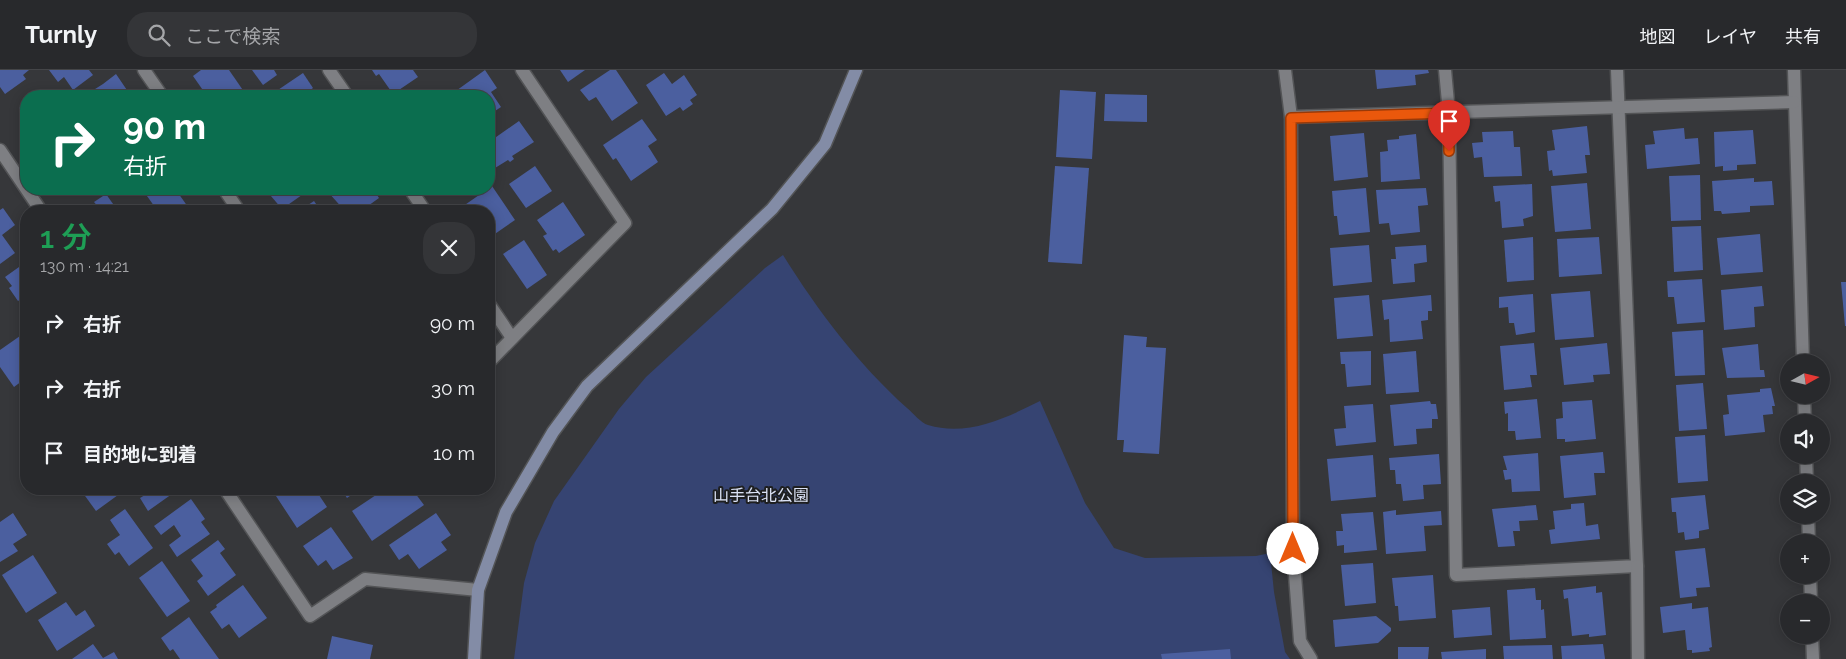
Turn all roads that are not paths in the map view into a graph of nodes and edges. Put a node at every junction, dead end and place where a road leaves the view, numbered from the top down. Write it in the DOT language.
graph roads {
  1 [pos="144,70"];
  2 [pos="329,70"];
  3 [pos="522,70"];
  4 [pos="856,70"];
  5 [pos="1285,70"];
  6 [pos="1445,70"];
  7 [pos="1617,70"];
  8 [pos="1794,70"];
  9 [pos="158,90"];
  10 [pos="343,90"];
  11 [pos="1794,102"];
  12 [pos="1619,108"];
  13 [pos="1448,113"];
  14 [pos="1291,118"];
  15 [pos="0,150"];
  16 [pos="20,180"];
  17 [pos="495,313"];
  18 [pos="512,338"];
  19 [pos="1803,354"];
  20 [pos="495,356"];
  21 [pos="229,495"];
  22 [pos="1636,566"];
  23 [pos="478,590"];
  24 [pos="1812,644"];
  25 [pos="474,659"];
  26 [pos="1311,659"];
  27 [pos="1638,659"];
  28 [pos="1813,659"];
  1 -- 9 [label="street"];
  2 -- 10 [label="street"];
  3 -- 18 [label="street"];
  4 -- 23 [label="street"];
  5 -- 14 [label="street"];
  6 -- 13 [label="street"];
  7 -- 12 [label="street"];
  8 -- 11 [label="street"];
  11 -- 12 [label="street"];
  11 -- 19 [label="street"];
  12 -- 13 [label="street"];
  12 -- 22 [label="street"];
  13 -- 14 [label="street"];
  13 -- 22 [label="street"];
  14 -- 26 [label="street"];
  15 -- 16 [label="street"];
  17 -- 18 [label="street"];
  18 -- 20 [label="street"];
  21 -- 23 [label="street"];
  22 -- 27 [label="street"];
  23 -- 25 [label="street"];
  24 -- 28 [label="street"];
}
